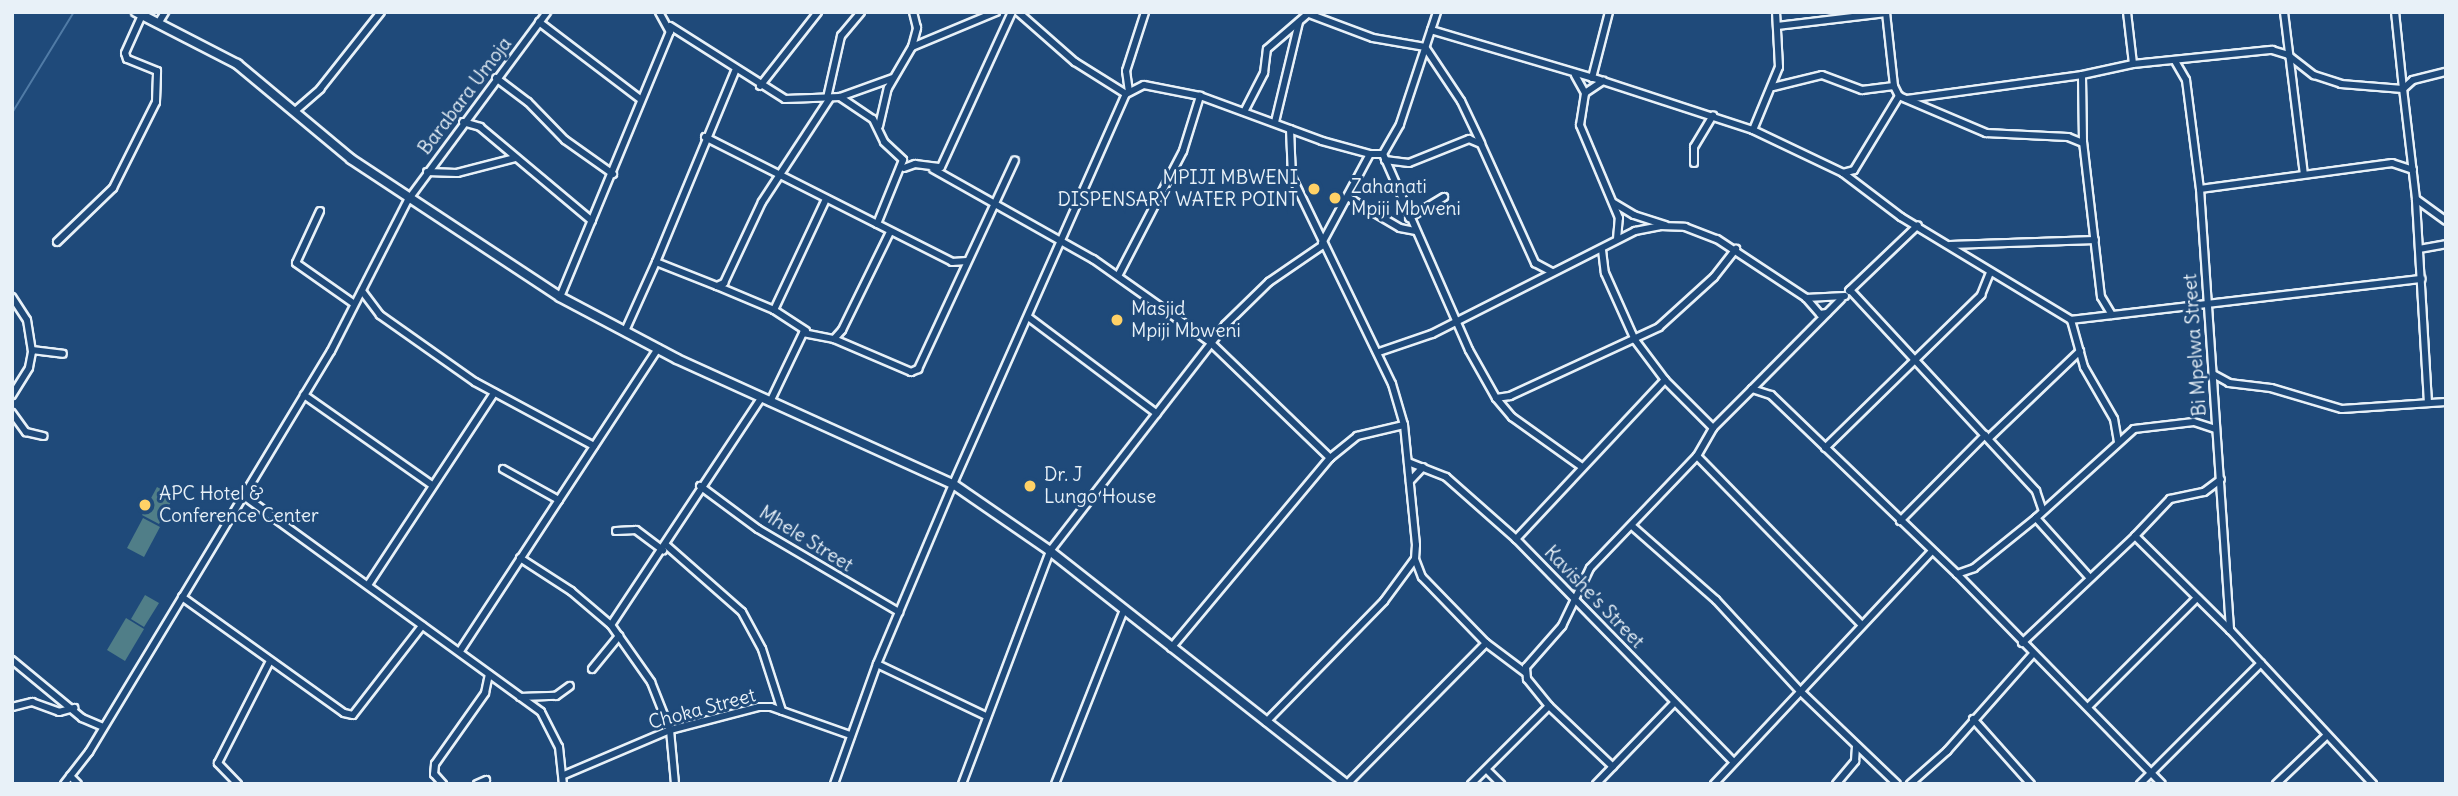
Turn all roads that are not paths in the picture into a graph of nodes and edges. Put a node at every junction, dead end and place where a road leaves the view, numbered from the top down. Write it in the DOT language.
graph roads {
  1 [pos="165,12"];
  2 [pos="381,12"];
  3 [pos="547,12"];
  4 [pos="659,12"];
  5 [pos="818,12"];
  6 [pos="861,12"];
  7 [pos="913,12"];
  8 [pos="996,12"];
  9 [pos="1013,12"];
  10 [pos="1018,12"];
  11 [pos="1145,12"];
  12 [pos="1297,12"];
  13 [pos="1437,12"];
  14 [pos="1609,12"];
  15 [pos="1776,12"];
  16 [pos="2127,12"];
  17 [pos="2284,12"];
  18 [pos="2395,12"];
  19 [pos="1886,13"];
  20 [pos="139,14"];
  21 [pos="1306,16"];
  22 [pos="159,22"];
  23 [pos="539,23"];
  24 [pos="670,26"];
  25 [pos="1777,26"];
  26 [pos="1431,30"];
  27 [pos="912,47"];
  28 [pos="1425,47"];
  29 [pos="2288,55"];
  30 [pos="2175,61"];
  31 [pos="2133,64"];
  32 [pos="735,71"];
  33 [pos="2446,72"];
  34 [pos="1575,75"];
  35 [pos="2082,75"];
  36 [pos="496,78"];
  37 [pos="893,78"];
  38 [pos="1592,78"];
  39 [pos="1603,81"];
  40 [pos="760,86"];
  41 [pos="1894,86"];
  42 [pos="1773,87"];
  43 [pos="2403,89"];
  44 [pos="1128,93"];
  45 [pos="1585,93"];
  46 [pos="1200,96"];
  47 [pos="1899,96"];
  48 [pos="840,97"];
  49 [pos="828,98"];
  50 [pos="640,99"];
  51 [pos="1907,99"];
  52 [pos="1245,110"];
  53 [pos="294,112"];
  54 [pos="1713,115"];
  55 [pos="463,122"];
  56 [pos="1275,122"];
  57 [pos="879,128"];
  58 [pos="1290,129"];
  59 [pos="1753,130"];
  60 [pos="1475,132"];
  61 [pos="705,137"];
  62 [pos="1469,139"];
  63 [pos="2083,143"];
  64 [pos="1481,144"];
  65 [pos="1377,154"];
  66 [pos="515,158"];
  67 [pos="1015,160"];
  68 [pos="1387,161"];
  69 [pos="1694,163"];
  70 [pos="904,168"];
  71 [pos="933,169"];
  72 [pos="1854,170"];
  73 [pos="2413,170"];
  74 [pos="427,172"];
  75 [pos="1843,173"];
  76 [pos="613,174"];
  77 [pos="2304,174"];
  78 [pos="778,176"];
  79 [pos="1853,181"];
  80 [pos="2200,189"];
  81 [pos="1444,197"];
  82 [pos="1349,198"];
  83 [pos="827,199"];
  84 [pos="2416,199"];
  85 [pos="408,200"];
  86 [pos="994,202"];
  87 [pos="1612,202"];
  88 [pos="320,211"];
  89 [pos="1409,218"];
  90 [pos="592,221"];
  91 [pos="2446,221"];
  92 [pos="1620,222"];
  93 [pos="877,224"];
  94 [pos="1918,225"];
  95 [pos="1668,226"];
  96 [pos="1415,231"];
  97 [pos="1635,231"];
  98 [pos="890,232"];
  99 [pos="1617,239"];
  100 [pos="2095,240"];
  101 [pos="1063,241"];
  102 [pos="57,242"];
  103 [pos="1322,244"];
  104 [pos="2446,244"];
  105 [pos="1950,245"];
  106 [pos="1736,249"];
  107 [pos="2419,249"];
  108 [pos="1602,250"];
  109 [pos="1587,258"];
  110 [pos="967,261"];
  111 [pos="656,262"];
  112 [pos="952,262"];
  113 [pos="1602,263"];
  114 [pos="1539,268"];
  115 [pos="1552,272"];
  116 [pos="960,274"];
  117 [pos="1990,274"];
  118 [pos="1118,276"];
  119 [pos="2422,279"];
  120 [pos="1536,280"];
  121 [pos="717,286"];
  122 [pos="362,291"];
  123 [pos="1847,293"];
  124 [pos="12,297"];
  125 [pos="560,297"];
  126 [pos="1805,298"];
  127 [pos="353,303"];
  128 [pos="2209,306"];
  129 [pos="774,310"];
  130 [pos="1827,313"];
  131 [pos="2112,315"];
  132 [pos="1028,317"];
  133 [pos="1459,318"];
  134 [pos="2071,320"];
  135 [pos="625,331"];
  136 [pos="806,331"];
  137 [pos="834,339"];
  138 [pos="1635,340"];
  139 [pos="1210,342"];
  140 [pos="658,348"];
  141 [pos="32,350"];
  142 [pos="2080,351"];
  143 [pos="1379,352"];
  144 [pos="63,354"];
  145 [pos="1914,358"];
  146 [pos="2213,374"];
  147 [pos="1665,380"];
  148 [pos="1752,389"];
  149 [pos="494,393"];
  150 [pos="304,395"];
  151 [pos="12,396"];
  152 [pos="1496,398"];
  153 [pos="765,400"];
  154 [pos="2446,402"];
  155 [pos="2428,403"];
  156 [pos="12,413"];
  157 [pos="1157,414"];
  158 [pos="1404,425"];
  159 [pos="1713,428"];
  160 [pos="2216,429"];
  161 [pos="44,436"];
  162 [pos="1987,436"];
  163 [pos="2119,442"];
  164 [pos="594,446"];
  165 [pos="1825,448"];
  166 [pos="1697,456"];
  167 [pos="1330,458"];
  168 [pos="1408,462"];
  169 [pos="1423,467"];
  170 [pos="1582,467"];
  171 [pos="503,469"];
  172 [pos="2221,479"];
  173 [pos="1410,481"];
  174 [pos="953,484"];
  175 [pos="432,485"];
  176 [pos="700,486"];
  177 [pos="244,496"];
  178 [pos="559,500"];
  179 [pos="2043,511"];
  180 [pos="2036,518"];
  181 [pos="1900,521"];
  182 [pos="1632,526"];
  183 [pos="616,531"];
  184 [pos="2135,536"];
  185 [pos="1516,539"];
  186 [pos="665,548"];
  187 [pos="1050,551"];
  188 [pos="1931,552"];
  189 [pos="520,558"];
  190 [pos="1415,559"];
  191 [pos="1957,574"];
  192 [pos="1404,576"];
  193 [pos="1422,577"];
  194 [pos="2089,577"];
  195 [pos="1580,584"];
  196 [pos="368,585"];
  197 [pos="1567,587"];
  198 [pos="182,597"];
  199 [pos="1576,597"];
  200 [pos="2196,599"];
  201 [pos="1124,610"];
  202 [pos="899,612"];
  203 [pos="1861,624"];
  204 [pos="611,625"];
  205 [pos="422,626"];
  206 [pos="2230,630"];
  207 [pos="619,636"];
  208 [pos="1486,643"];
  209 [pos="2022,643"];
  210 [pos="1171,648"];
  211 [pos="460,651"];
  212 [pos="2032,655"];
  213 [pos="12,660"];
  214 [pos="270,661"];
  215 [pos="2261,663"];
  216 [pos="877,664"];
  217 [pos="592,669"];
  218 [pos="1526,673"];
  219 [pos="489,674"];
  220 [pos="570,686"];
  221 [pos="1800,691"];
  222 [pos="520,697"];
  223 [pos="1673,704"];
  224 [pos="1549,706"];
  225 [pos="2089,706"];
  226 [pos="12,707"];
  227 [pos="74,708"];
  228 [pos="782,711"];
  229 [pos="986,716"];
  230 [pos="1973,719"];
  231 [pos="1266,722"];
  232 [pos="103,727"];
  233 [pos="670,730"];
  234 [pos="850,735"];
  235 [pos="2326,736"];
  236 [pos="1855,745"];
  237 [pos="1871,760"];
  238 [pos="1733,761"];
  239 [pos="1855,761"];
  240 [pos="1613,767"];
  241 [pos="1487,770"];
  242 [pos="2151,774"];
  243 [pos="564,775"];
  244 [pos="70,776"];
  245 [pos="486,780"];
  246 [pos="1917,782"];
  247 [pos="64,784"];
  248 [pos="78,784"];
  249 [pos="238,784"];
  250 [pos="443,784"];
  251 [pos="477,784"];
  252 [pos="563,784"];
  253 [pos="675,784"];
  254 [pos="834,784"];
  255 [pos="962,784"];
  256 [pos="1055,784"];
  257 [pos="1347,784"];
  258 [pos="1471,784"];
  259 [pos="1501,784"];
  260 [pos="1597,784"];
  261 [pos="1714,784"];
  262 [pos="1836,784"];
  263 [pos="1896,784"];
  264 [pos="1910,784"];
  265 [pos="2031,784"];
  266 [pos="2140,784"];
  267 [pos="2162,784"];
  268 [pos="2276,784"];
  269 [pos="2373,784"];
  1 -- 22 [label="street"];
  2 -- 53 [label="street"];
  3 -- 23 [label="street, Barabara Umoja"];
  4 -- 24 [label="street"];
  5 -- 40 [label="street"];
  6 -- 49 [label="street"];
  7 -- 27 [label="street"];
  8 -- 27 [label="street"];
  9 -- 71 [label="street"];
  10 -- 44 [label="street"];
  11 -- 44 [label="street"];
  12 -- 21 [label="street"];
  13 -- 26 [label="street"];
  14 -- 38 [label="street"];
  15 -- 25 [label="street"];
  16 -- 31 [label="street"];
  17 -- 29 [label="street"];
  18 -- 43 [label="street"];
  19 -- 25 [label="street"];
  19 -- 41 [label="street"];
  20 -- 22 [label="street"];
  20 -- 102 [label="street"];
  21 -- 28 [label="street"];
  21 -- 52 [label="street"];
  21 -- 56 [label="street"];
  22 -- 53 [label="street"];
  23 -- 36 [label="street, Barabara Umoja"];
  23 -- 50 [label="street"];
  24 -- 32 [label="street"];
  24 -- 50 [label="street"];
  25 -- 42 [label="street"];
  26 -- 28 [label="street"];
  26 -- 34 [label="street"];
  27 -- 37 [label="street"];
  28 -- 60 [label="street"];
  28 -- 65 [label="street"];
  29 -- 30 [label="street"];
  29 -- 43 [label="street"];
  29 -- 77 [label="street"];
  30 -- 31 [label="street"];
  30 -- 80 [label="street, Bi Mpelwa Street"];
  31 -- 35 [label="street"];
  32 -- 40 [label="street"];
  32 -- 61 [label="street"];
  33 -- 43 [label="street"];
  34 -- 38 [label="street"];
  34 -- 45 [label="street"];
  35 -- 51 [label="street"];
  35 -- 63 [label="street"];
  36 -- 55 [label="street, Barabara Umoja"];
  36 -- 76 [label="street"];
  37 -- 48 [label="street"];
  37 -- 57 [label="street"];
  38 -- 39 [label="street"];
  39 -- 45 [label="street"];
  39 -- 54 [label="street"];
  40 -- 49 [label="street"];
  41 -- 42 [label="street"];
  41 -- 47 [label="street"];
  42 -- 59 [label="street"];
  43 -- 73 [label="street"];
  44 -- 46 [label="street"];
  44 -- 101 [label="street"];
  45 -- 87 [label="street"];
  46 -- 52 [label="street"];
  46 -- 118 [label="street"];
  47 -- 51 [label="street"];
  47 -- 72 [label="street"];
  48 -- 49 [label="street"];
  48 -- 57 [label="street"];
  49 -- 78 [label="street"];
  50 -- 76 [label="street"];
  51 -- 63 [label="street"];
  52 -- 56 [label="street"];
  53 -- 85 [label="street"];
  54 -- 59 [label="street"];
  54 -- 69 [label="street"];
  55 -- 66 [label="street"];
  55 -- 74 [label="street, Barabara Umoja"];
  56 -- 58 [label="street"];
  57 -- 70 [label="street"];
  58 -- 65 [label="street"];
  58 -- 103 [label="street"];
  59 -- 75 [label="street"];
  60 -- 62 [label="street"];
  60 -- 64 [label="street"];
  61 -- 78 [label="street"];
  61 -- 111 [label="street"];
  62 -- 64 [label="street"];
  62 -- 68 [label="street"];
  63 -- 100 [label="street"];
  64 -- 114 [label="street"];
  65 -- 68 [label="street"];
  65 -- 82 [label="street"];
  66 -- 74 [label="street"];
  66 -- 90 [label="street"];
  67 -- 86 [label="street"];
  68 -- 89 [label="street"];
  70 -- 71 [label="street"];
  70 -- 93 [label="street"];
  71 -- 86 [label="street"];
  72 -- 75 [label="street"];
  72 -- 79 [label="street"];
  73 -- 77 [label="street"];
  73 -- 84 [label="street"];
  74 -- 85 [label="street, Barabara Umoja"];
  75 -- 79 [label="street"];
  76 -- 90 [label="street"];
  77 -- 80 [label="street"];
  78 -- 83 [label="street"];
  78 -- 121 [label="street"];
  79 -- 94 [label="street"];
  80 -- 128 [label="street, Bi Mpelwa Street"];
  81 -- 89 [label="street"];
  82 -- 96 [label="street"];
  82 -- 103 [label="street"];
  83 -- 93 [label="street"];
  83 -- 129 [label="street"];
  84 -- 91 [label="street"];
  84 -- 107 [label="street"];
  85 -- 122 [label="street, Barabara Umoja"];
  85 -- 125 [label="street"];
  86 -- 101 [label="street"];
  86 -- 110 [label="street"];
  87 -- 92 [label="street"];
  87 -- 95 [label="street"];
  88 -- 127 [label="street"];
  89 -- 96 [label="street"];
  90 -- 125 [label="street"];
  92 -- 97 [label="street"];
  92 -- 99 [label="street"];
  93 -- 98 [label="street"];
  94 -- 105 [label="street"];
  94 -- 123 [label="street"];
  95 -- 97 [label="street"];
  95 -- 106 [label="street"];
  96 -- 133 [label="street"];
  97 -- 99 [label="street"];
  98 -- 112 [label="street"];
  98 -- 137 [label="street"];
  99 -- 108 [label="street"];
  100 -- 105 [label="street"];
  100 -- 131 [label="street"];
  101 -- 118 [label="street"];
  101 -- 132 [label="street"];
  103 -- 139 [label="street"];
  103 -- 143 [label="street"];
  104 -- 107 [label="street"];
  105 -- 117 [label="street"];
  106 -- 126 [label="street"];
  106 -- 138 [label="street"];
  107 -- 119 [label="street"];
  108 -- 109 [label="street"];
  108 -- 113 [label="street"];
  109 -- 113 [label="street"];
  109 -- 115 [label="street"];
  110 -- 112 [label="street"];
  110 -- 116 [label="street"];
  111 -- 121 [label="street"];
  111 -- 135 [label="street"];
  112 -- 116 [label="street"];
  113 -- 138 [label="street"];
  114 -- 115 [label="street"];
  114 -- 120 [label="street"];
  115 -- 120 [label="street"];
  116 -- 137 [label="street"];
  117 -- 134 [label="street"];
  117 -- 145 [label="street"];
  118 -- 139 [label="street"];
  119 -- 128 [label="street"];
  119 -- 155 [label="street"];
  120 -- 133 [label="street"];
  121 -- 129 [label="street"];
  122 -- 127 [label="street, Barabara Umoja"];
  122 -- 149 [label="street"];
  123 -- 126 [label="street"];
  123 -- 130 [label="street"];
  123 -- 145 [label="street"];
  124 -- 141 [label="street"];
  125 -- 135 [label="street"];
  126 -- 130 [label="street"];
  127 -- 150 [label="street, Barabara Umoja"];
  128 -- 131 [label="street"];
  128 -- 146 [label="street, Bi Mpelwa Street"];
  129 -- 136 [label="street"];
  130 -- 148 [label="street"];
  131 -- 134 [label="street"];
  132 -- 157 [label="street"];
  132 -- 174 [label="street"];
  133 -- 143 [label="street"];
  133 -- 152 [label="street"];
  134 -- 142 [label="street"];
  135 -- 140 [label="street"];
  136 -- 137 [label="street"];
  136 -- 153 [label="street"];
  138 -- 147 [label="street"];
  138 -- 152 [label="street"];
  139 -- 157 [label="street"];
  139 -- 167 [label="street"];
  140 -- 153 [label="street"];
  140 -- 164 [label="street"];
  141 -- 144 [label="street"];
  141 -- 151 [label="street"];
  142 -- 162 [label="street"];
  142 -- 163 [label="street"];
  143 -- 158 [label="street"];
  145 -- 162 [label="street"];
  145 -- 165 [label="street"];
  146 -- 155 [label="street"];
  146 -- 160 [label="street, Bi Mpelwa Street"];
  147 -- 159 [label="street"];
  147 -- 170 [label="street"];
  148 -- 159 [label="street"];
  148 -- 165 [label="street"];
  149 -- 164 [label="street"];
  149 -- 175 [label="street"];
  150 -- 175 [label="street"];
  150 -- 177 [label="street, Barabara Umoja"];
  152 -- 170 [label="street"];
  153 -- 174 [label="street"];
  153 -- 176 [label="street"];
  154 -- 155 [label="street"];
  156 -- 161 [label="street"];
  157 -- 187 [label="street"];
  158 -- 167 [label="street"];
  158 -- 168 [label="street"];
  159 -- 166 [label="street"];
  160 -- 163 [label="street"];
  160 -- 172 [label="street, Bi Mpelwa Street"];
  162 -- 179 [label="street"];
  162 -- 181 [label="street"];
  163 -- 179 [label="street"];
  164 -- 178 [label="street"];
  165 -- 181 [label="street"];
  166 -- 182 [label="street"];
  166 -- 203 [label="street"];
  167 -- 210 [label="street"];
  168 -- 169 [label="street, Kavishe’s Street"];
  168 -- 173 [label="street"];
  169 -- 173 [label="street"];
  169 -- 185 [label="street, Kavishe’s Street"];
  170 -- 185 [label="street"];
  171 -- 178 [label="street"];
  172 -- 184 [label="street"];
  172 -- 206 [label="street, Bi Mpelwa Street"];
  173 -- 190 [label="street"];
  174 -- 187 [label="street"];
  174 -- 202 [label="street"];
  175 -- 196 [label="street"];
  176 -- 186 [label="street"];
  176 -- 202 [label="street, Mhele Street"];
  177 -- 196 [label="street"];
  177 -- 198 [label="street, Barabara Umoja"];
  178 -- 189 [label="street"];
  179 -- 180 [label="street"];
  180 -- 191 [label="street"];
  180 -- 194 [label="street"];
  181 -- 188 [label="street"];
  182 -- 195 [label="street"];
  182 -- 221 [label="street"];
  183 -- 186 [label="street"];
  184 -- 194 [label="street"];
  184 -- 200 [label="street"];
  185 -- 197 [label="street, Kavishe’s Street"];
  186 -- 204 [label="street"];
  186 -- 228 [label="street"];
  187 -- 201 [label="street"];
  187 -- 229 [label="street"];
  188 -- 191 [label="street"];
  188 -- 203 [label="street"];
  189 -- 204 [label="street"];
  189 -- 211 [label="street"];
  190 -- 192 [label="street"];
  190 -- 193 [label="street"];
  191 -- 209 [label="street"];
  192 -- 193 [label="street"];
  192 -- 231 [label="street"];
  193 -- 208 [label="street"];
  194 -- 209 [label="street"];
  195 -- 197 [label="street"];
  195 -- 199 [label="street"];
  196 -- 205 [label="street"];
  197 -- 199 [label="street, Kavishe’s Street"];
  198 -- 214 [label="street"];
  198 -- 232 [label="street, Barabara Umoja"];
  199 -- 218 [label="street"];
  199 -- 223 [label="street, Kavishe’s Street"];
  200 -- 206 [label="street"];
  200 -- 225 [label="street"];
  201 -- 210 [label="street"];
  201 -- 256 [label="street"];
  202 -- 216 [label="street"];
  203 -- 221 [label="street"];
  204 -- 207 [label="street"];
  205 -- 211 [label="street"];
  205 -- 214 [label="street"];
  206 -- 215 [label="street"];
  207 -- 217 [label="street"];
  207 -- 233 [label="street"];
  208 -- 218 [label="street"];
  208 -- 257 [label="street"];
  209 -- 212 [label="street"];
  210 -- 231 [label="street"];
  211 -- 219 [label="street"];
  212 -- 225 [label="street"];
  212 -- 230 [label="street"];
  213 -- 227 [label="street"];
  214 -- 249 [label="street"];
  215 -- 235 [label="street"];
  215 -- 242 [label="street"];
  216 -- 229 [label="street"];
  216 -- 234 [label="street"];
  218 -- 224 [label="street"];
  219 -- 222 [label="street"];
  219 -- 250 [label="street"];
  220 -- 222 [label="street"];
  221 -- 236 [label="street"];
  221 -- 238 [label="street"];
  222 -- 243 [label="street"];
  223 -- 238 [label="street, Kavishe’s Street"];
  223 -- 240 [label="street"];
  224 -- 240 [label="street"];
  224 -- 241 [label="street"];
  225 -- 242 [label="street"];
  226 -- 227 [label="street"];
  227 -- 232 [label="street"];
  228 -- 233 [label="street, Choka Street"];
  228 -- 234 [label="street, Choka Street"];
  229 -- 255 [label="street"];
  230 -- 246 [label="street"];
  230 -- 265 [label="street"];
  231 -- 257 [label="street"];
  232 -- 244 [label="street, Barabara Umoja"];
  233 -- 243 [label="street, Choka Street"];
  233 -- 253 [label="street"];
  234 -- 254 [label="street"];
  235 -- 268 [label="street"];
  235 -- 269 [label="street"];
  236 -- 237 [label="street"];
  236 -- 239 [label="street"];
  237 -- 239 [label="street"];
  237 -- 263 [label="street"];
  238 -- 261 [label="street"];
  239 -- 262 [label="street"];
  240 -- 260 [label="street"];
  241 -- 258 [label="street"];
  241 -- 259 [label="street"];
  242 -- 266 [label="street"];
  242 -- 267 [label="street"];
  243 -- 252 [label="street"];
  244 -- 247 [label="street, Barabara Umoja"];
  244 -- 248 [label="street"];
  245 -- 251 [label="street"];
  246 -- 264 [label="street"];
}
